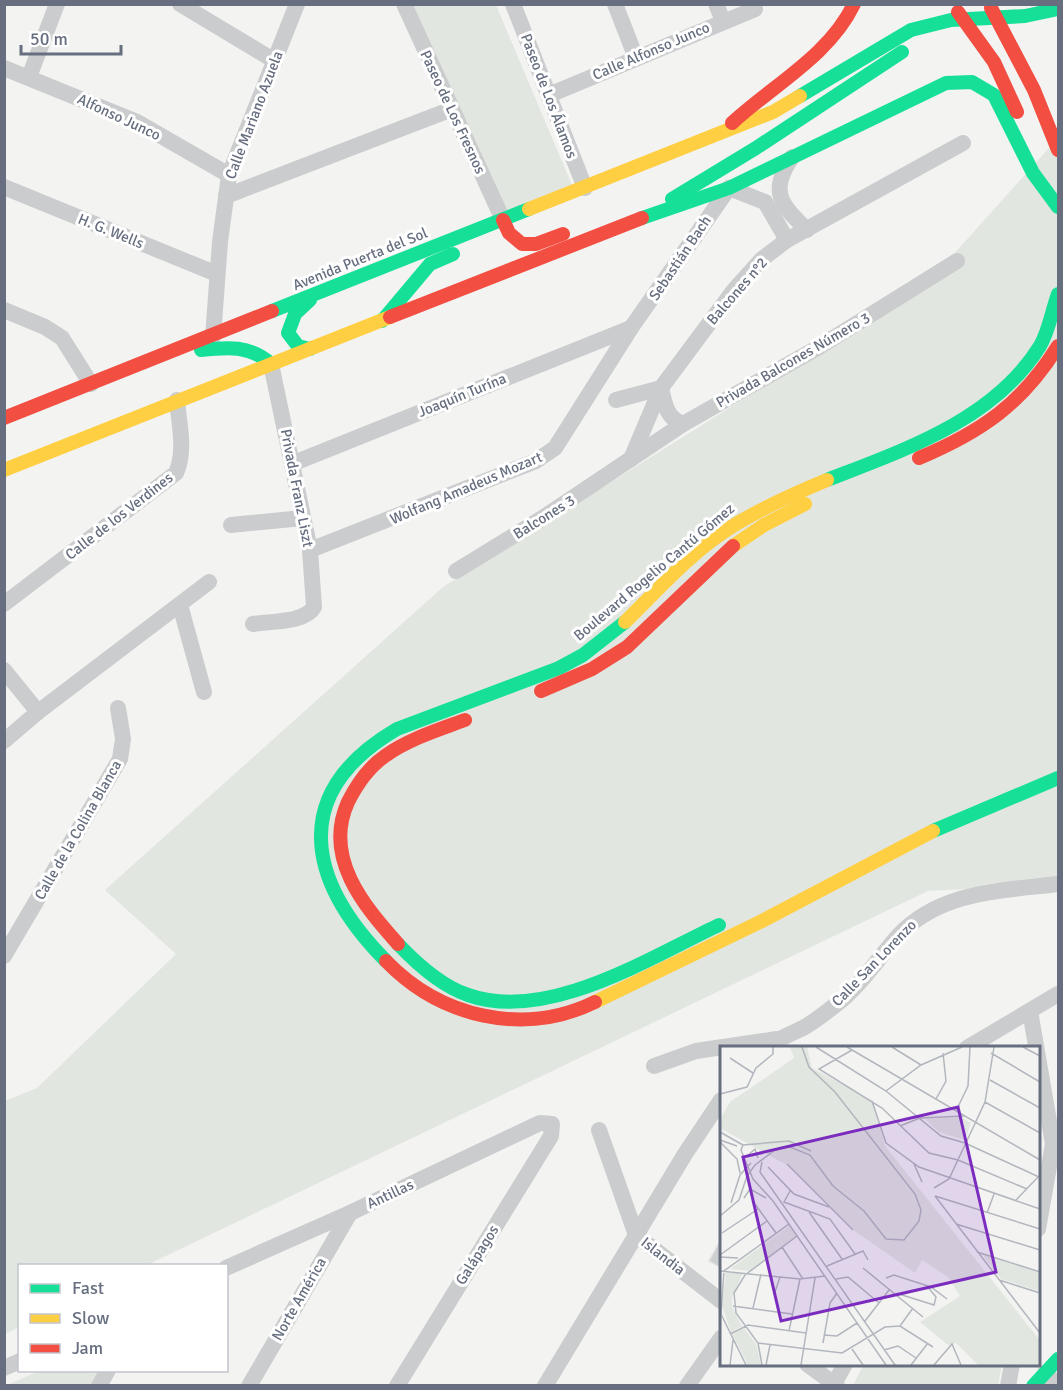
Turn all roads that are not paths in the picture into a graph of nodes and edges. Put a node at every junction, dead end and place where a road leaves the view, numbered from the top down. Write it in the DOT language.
graph roads {
  1 [pos="57,4"];
  2 [pos="180,4"];
  3 [pos="297,4"];
  4 [pos="404,4"];
  5 [pos="513,4"];
  6 [pos="615,4"];
  7 [pos="716,4"];
  8 [pos="854,4"];
  9 [pos="951,4"];
  10 [pos="989,4"];
  11 [pos="755,9"];
  12 [pos="1059,9"];
  13 [pos="723,21"];
  14 [pos="1058,23"];
  15 [pos="936,38"];
  16 [pos="915,45"];
  17 [pos="636,58"];
  18 [pos="275,61"];
  19 [pos="4,68"];
  20 [pos="29,77"];
  21 [pos="1034,90"];
  22 [pos="549,95"];
  23 [pos="1050,96"];
  24 [pos="452,109"];
  25 [pos="727,128"];
  26 [pos="963,143"];
  27 [pos="1059,150"];
  28 [pos="792,157"];
  29 [pos="230,175"];
  30 [pos="4,187"];
  31 [pos="585,188"];
  32 [pos="729,188"];
  33 [pos="226,196"];
  34 [pos="772,198"];
  35 [pos="1059,206"];
  36 [pos="575,207"];
  37 [pos="665,209"];
  38 [pos="511,227"];
  39 [pos="807,230"];
  40 [pos="602,234"];
  41 [pos="787,240"];
  42 [pos="957,261"];
  43 [pos="384,267"];
  44 [pos="218,274"];
  45 [pos="406,291"];
  46 [pos="1059,294"];
  47 [pos="315,295"];
  48 [pos="4,310"];
  49 [pos="381,322"];
  50 [pos="631,328"];
  51 [pos="213,337"];
  52 [pos="1059,346"];
  53 [pos="310,350"];
  54 [pos="162,356"];
  55 [pos="271,364"];
  56 [pos="91,384"];
  57 [pos="661,388"];
  58 [pos="177,400"];
  59 [pos="616,400"];
  60 [pos="1036,400"];
  61 [pos="4,418"];
  62 [pos="683,424"];
  63 [pos="955,444"];
  64 [pos="631,460"];
  65 [pos="294,463"];
  66 [pos="4,470"];
  67 [pos="303,518"];
  68 [pos="231,525"];
  69 [pos="310,550"];
  70 [pos="456,572"];
  71 [pos="209,582"];
  72 [pos="4,604"];
  73 [pos="180,605"];
  74 [pos="253,624"];
  75 [pos="4,670"];
  76 [pos="204,692"];
  77 [pos="526,697"];
  78 [pos="118,708"];
  79 [pos="38,712"];
  80 [pos="482,713"];
  81 [pos="7,741"];
  82 [pos="1059,764"];
  83 [pos="1059,778"];
  84 [pos="983,794"];
  85 [pos="1059,884"];
  86 [pos="780,895"];
  87 [pos="6,950"];
  88 [pos="1059,994"];
  89 [pos="1030,1011"];
  90 [pos="772,1044"];
  91 [pos="750,1046"];
  92 [pos="970,1046"];
  93 [pos="1037,1046"];
  94 [pos="720,1049"];
  95 [pos="1039,1056"];
  96 [pos="654,1066"];
  97 [pos="720,1102"];
  98 [pos="552,1124"];
  99 [pos="599,1130"];
  100 [pos="1056,1142"];
  101 [pos="1039,1152"];
  102 [pos="350,1213"];
  103 [pos="1039,1224"];
  104 [pos="636,1235"];
  105 [pos="228,1267"];
  106 [pos="720,1300"];
  107 [pos="720,1339"];
  108 [pos="1059,1359"];
  109 [pos="18,1362"];
  110 [pos="808,1366"];
  111 [pos="844,1366"];
  112 [pos="1012,1366"];
  113 [pos="4,1368"];
  114 [pos="107,1372"];
  115 [pos="1039,1379"];
  116 [pos="834,1385"];
  117 [pos="1059,1385"];
  118 [pos="99,1386"];
  119 [pos="249,1386"];
  120 [pos="397,1386"];
  121 [pos="545,1386"];
  122 [pos="687,1386"];
  123 [pos="1008,1386"];
  1 -- 20 [label="street"];
  2 -- 18 [label="street"];
  3 -- 18 [label="street, Calle Mariano Azuela"];
  4 -- 24 [label="street, Paseo de Los Fresnos"];
  5 -- 22 [label="street, Paseo de Los Álamos"];
  6 -- 17 [label="street"];
  7 -- 13 [label="street"];
  8 -- 25 [label="main road"];
  9 -- 35 [label="main road"];
  10 -- 21 [label="main road"];
  11 -- 13 [label="street, Calle Alfonso Junco"];
  12 -- 25 [label="main road, Avenida Puerta del Sol"];
  13 -- 17 [label="street, Calle Alfonso Junco"];
  14 -- 15 [label="main road"];
  16 -- 37 [label="main road"];
  17 -- 22 [label="street, Calle Alfonso Junco"];
  18 -- 29 [label="street, Calle Mariano Azuela"];
  19 -- 20 [label="street, Alfonso Junco"];
  20 -- 29 [label="street, Alfonso Junco"];
  21 -- 23 [label="main road"];
  21 -- 27 [label="main road"];
  22 -- 31 [label="street, Paseo de Los Álamos"];
  24 -- 33 [label="street"];
  24 -- 38 [label="street, Paseo de Los Fresnos"];
  25 -- 31 [label="main road, Avenida Puerta del Sol"];
  26 -- 39 [label="street, Balcones n°2"];
  28 -- 32 [label="main road"];
  28 -- 34 [label="street"];
  28 -- 35 [label="main road"];
  29 -- 33 [label="street, Calle Mariano Azuela"];
  30 -- 44 [label="street, H. G. Wells"];
  31 -- 36 [label="main road"];
  31 -- 38 [label="main road, Avenida Puerta del Sol"];
  32 -- 34 [label="street"];
  32 -- 37 [label="main road"];
  32 -- 50 [label="street, Sebastián Bach"];
  33 -- 44 [label="street, Calle Mariano Azuela"];
  34 -- 39 [label="street"];
  34 -- 41 [label="street"];
  37 -- 40 [label="main road"];
  38 -- 40 [label="main road"];
  38 -- 43 [label="main road, Avenida Puerta del Sol"];
  38 -- 45 [label="main road"];
  39 -- 41 [label="street, Balcones n°2"];
  40 -- 49 [label="main road"];
  41 -- 57 [label="street, Balcones n°2"];
  42 -- 62 [label="street, Privada Balcones Número 3"];
  43 -- 45 [label="main road"];
  43 -- 47 [label="main road, Avenida Puerta del Sol"];
  44 -- 51 [label="street, Calle Mariano Azuela"];
  45 -- 49 [label="main road"];
  46 -- 83 [label="main road, Boulevard Rogelio Cantú Gómez"];
  47 -- 51 [label="main road, Avenida Puerta del Sol"];
  47 -- 53 [label="main road"];
  48 -- 56 [label="street"];
  49 -- 53 [label="main road"];
  50 -- 65 [label="street, Joaquín Turína"];
  50 -- 69 [label="street, Wolfang Amadeus Mozart"];
  51 -- 54 [label="main road, Avenida Puerta del Sol"];
  52 -- 63 [label="main road, Boulevard Rogelio Cantú Gómez"];
  53 -- 55 [label="main road"];
  54 -- 55 [label="main road"];
  54 -- 56 [label="main road, Avenida Puerta del Sol"];
  55 -- 58 [label="main road"];
  55 -- 65 [label="street, Privada Franz Liszt"];
  56 -- 61 [label="main road, Avenida Puerta del Sol"];
  57 -- 59 [label="street"];
  57 -- 62 [label="street"];
  57 -- 64 [label="street, Balcones n°2"];
  58 -- 66 [label="main road"];
  58 -- 72 [label="street, Calle de los Verdines"];
  60 -- 63 [label="main road"];
  62 -- 64 [label="street, Privada Balcones Número 3"];
  63 -- 77 [label="main road, Boulevard Rogelio Cantú Gómez"];
  64 -- 70 [label="street, Balcones 3"];
  65 -- 67 [label="street, Privada Franz Liszt"];
  67 -- 68 [label="street"];
  67 -- 69 [label="street, Privada Franz Liszt"];
  69 -- 74 [label="street, Privada Franz Liszt"];
  71 -- 73 [label="street"];
  73 -- 76 [label="street"];
  73 -- 79 [label="street"];
  75 -- 79 [label="street"];
  78 -- 87 [label="street, Calle de la Colina Blanca"];
  79 -- 81 [label="street"];
  80 -- 86 [label="main road"];
  82 -- 84 [label="main road"];
  85 -- 90 [label="street, Calle San Lorenzo"];
  88 -- 89 [label="street"];
  89 -- 92 [label="street"];
  89 -- 93 [label="street"];
  90 -- 91 [label="street, Calle San Lorenzo"];
  94 -- 96 [label="street, Calle San Lorenzo"];
  95 -- 100 [label="street"];
  97 -- 104 [label="street"];
  98 -- 102 [label="street, Antillas"];
  98 -- 120 [label="street, Galápagos"];
  99 -- 104 [label="street, Islandia"];
  100 -- 101 [label="street"];
  100 -- 103 [label="street"];
  102 -- 105 [label="street, Antillas"];
  102 -- 119 [label="street, Norte América"];
  104 -- 106 [label="street, Islandia"];
  104 -- 121 [label="street"];
  107 -- 122 [label="street"];
  108 -- 115 [label="main road"];
  109 -- 113 [label="street"];
  110 -- 116 [label="street"];
  111 -- 116 [label="street"];
  112 -- 123 [label="street"];
  114 -- 118 [label="street"];
  115 -- 117 [label="street"];
}
